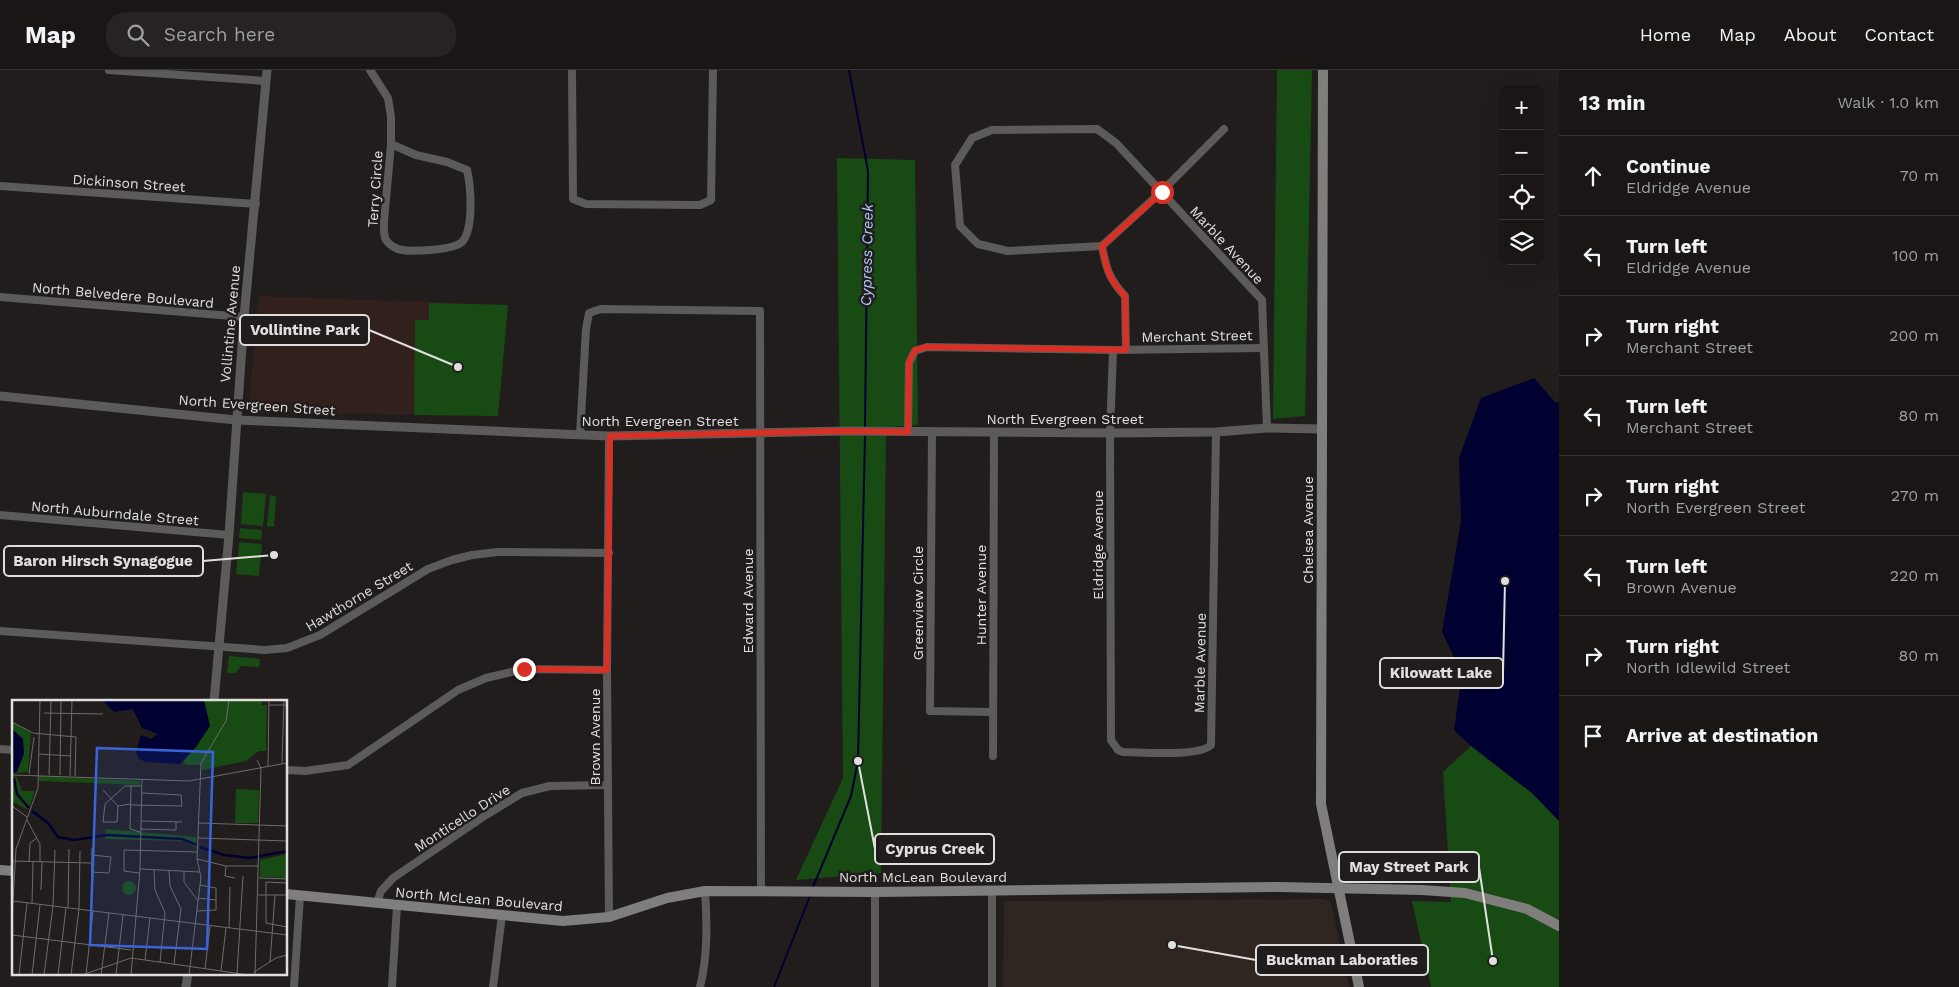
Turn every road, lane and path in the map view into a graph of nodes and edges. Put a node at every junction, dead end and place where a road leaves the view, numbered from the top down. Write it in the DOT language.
graph roads {
  1 [pos="109,70"];
  2 [pos="267,70"];
  3 [pos="370,70"];
  4 [pos="572,70"];
  5 [pos="713,70"];
  6 [pos="1323,70"];
  7 [pos="266,81"];
  8 [pos="1224,129"];
  9 [pos="391,144"];
  10 [pos="0,186"];
  11 [pos="1162,192"];
  12 [pos="256,204"];
  13 [pos="1102,246"];
  14 [pos="0,297"];
  15 [pos="244,317"];
  16 [pos="1263,348"];
  17 [pos="1113,350"];
  18 [pos="1126,350"];
  19 [pos="0,396"];
  20 [pos="236,420"];
  21 [pos="1267,428"];
  22 [pos="1322,429"];
  23 [pos="908,432"];
  24 [pos="932,432"];
  25 [pos="1216,432"];
  26 [pos="994,433"];
  27 [pos="1110,433"];
  28 [pos="761,434"];
  29 [pos="580,435"];
  30 [pos="610,436"];
  31 [pos="0,515"];
  32 [pos="229,535"];
  33 [pos="609,553"];
  34 [pos="0,631"];
  35 [pos="220,648"];
  36 [pos="607,670"];
  37 [pos="214,700"];
  38 [pos="993,712"];
  39 [pos="1111,740"];
  40 [pos="994,756"];
  41 [pos="288,770"];
  42 [pos="608,785"];
  43 [pos="1338,888"];
  44 [pos="705,891"];
  45 [pos="992,891"];
  46 [pos="761,892"];
  47 [pos="875,892"];
  48 [pos="288,894"];
  49 [pos="300,896"];
  50 [pos="377,903"];
  51 [pos="397,906"];
  52 [pos="502,915"];
  53 [pos="608,917"];
  54 [pos="1559,926"];
  55 [pos="188,974"];
  56 [pos="186,987"];
  57 [pos="294,987"];
  58 [pos="392,987"];
  59 [pos="493,987"];
  60 [pos="700,987"];
  61 [pos="875,987"];
  62 [pos="992,987"];
  63 [pos="1359,987"];
  1 -- 7 [label="street"];
  2 -- 7 [label="street, Vollintine Avenue"];
  3 -- 9 [label="street, Terry Circle"];
  4 -- 5 [label="street"];
  6 -- 22 [label="main road, Chelsea Avenue"];
  7 -- 12 [label="street, Vollintine Avenue"];
  8 -- 11 [label="street"];
  9 -- 9 [label="street, Terry Circle"];
  10 -- 12 [label="street, Dickinson Street"];
  11 -- 13 [label="street"];
  11 -- 13 [label="street, Marble Avenue"];
  11 -- 16 [label="street, Marble Avenue"];
  12 -- 15 [label="street, Vollintine Avenue"];
  13 -- 18 [label="street"];
  14 -- 15 [label="street, North Belvedere Boulevard"];
  15 -- 20 [label="street, Vollintine Avenue"];
  16 -- 18 [label="street, Merchant Street"];
  16 -- 21 [label="street, Marble Avenue"];
  17 -- 18 [label="street, Merchant Street"];
  17 -- 23 [label="street, Merchant Street"];
  17 -- 27 [label="street, Eldridge Avenue"];
  19 -- 20 [label="street, North Evergreen Street"];
  20 -- 29 [label="street, North Evergreen Street"];
  20 -- 32 [label="street, Vollintine Avenue"];
  21 -- 22 [label="street, North Evergreen Street"];
  21 -- 25 [label="street, North Evergreen Street"];
  22 -- 43 [label="main road, Chelsea Avenue"];
  23 -- 24 [label="street, North Evergreen Street"];
  23 -- 28 [label="street, North Evergreen Street"];
  24 -- 26 [label="street, North Evergreen Street"];
  24 -- 38 [label="street, Greenview Circle"];
  25 -- 27 [label="street, North Evergreen Street"];
  25 -- 39 [label="street, Marble Avenue"];
  26 -- 27 [label="street, North Evergreen Street"];
  26 -- 38 [label="street, Hunter Avenue"];
  27 -- 39 [label="street, Eldridge Avenue"];
  28 -- 29 [label="street, Edward Avenue"];
  28 -- 30 [label="street, North Evergreen Street"];
  28 -- 46 [label="street, Edward Avenue"];
  29 -- 30 [label="street, North Evergreen Street"];
  30 -- 33 [label="street, Brown Avenue"];
  31 -- 32 [label="street, North Auburndale Street"];
  32 -- 35 [label="street, Vollintine Avenue"];
  33 -- 35 [label="street, Hawthorne Street"];
  33 -- 36 [label="street, Brown Avenue"];
  34 -- 35 [label="street, Hawthorne Street"];
  35 -- 37 [label="street, Vollintine Avenue"];
  36 -- 41 [label="street"];
  36 -- 42 [label="street, Brown Avenue"];
  38 -- 40 [label="street, Hunter Avenue"];
  42 -- 50 [label="street, Monticello Drive"];
  42 -- 53 [label="street, Brown Avenue"];
  43 -- 45 [label="main road, North McLean Boulevard"];
  43 -- 54 [label="main road, North McLean Boulevard"];
  43 -- 63 [label="main road, Chelsea Avenue"];
  44 -- 46 [label="main road, North McLean Boulevard"];
  44 -- 53 [label="main road, North McLean Boulevard"];
  44 -- 60 [label="street"];
  45 -- 47 [label="main road, North McLean Boulevard"];
  45 -- 62 [label="street"];
  46 -- 47 [label="main road, North McLean Boulevard"];
  47 -- 61 [label="street"];
  48 -- 49 [label="main road, North McLean Boulevard"];
  49 -- 50 [label="main road, North McLean Boulevard"];
  49 -- 57 [label="street"];
  50 -- 51 [label="main road, North McLean Boulevard"];
  51 -- 52 [label="main road, North McLean Boulevard"];
  51 -- 58 [label="street"];
  52 -- 53 [label="main road, North McLean Boulevard"];
  52 -- 59 [label="street"];
  55 -- 56 [label="street"];
}
